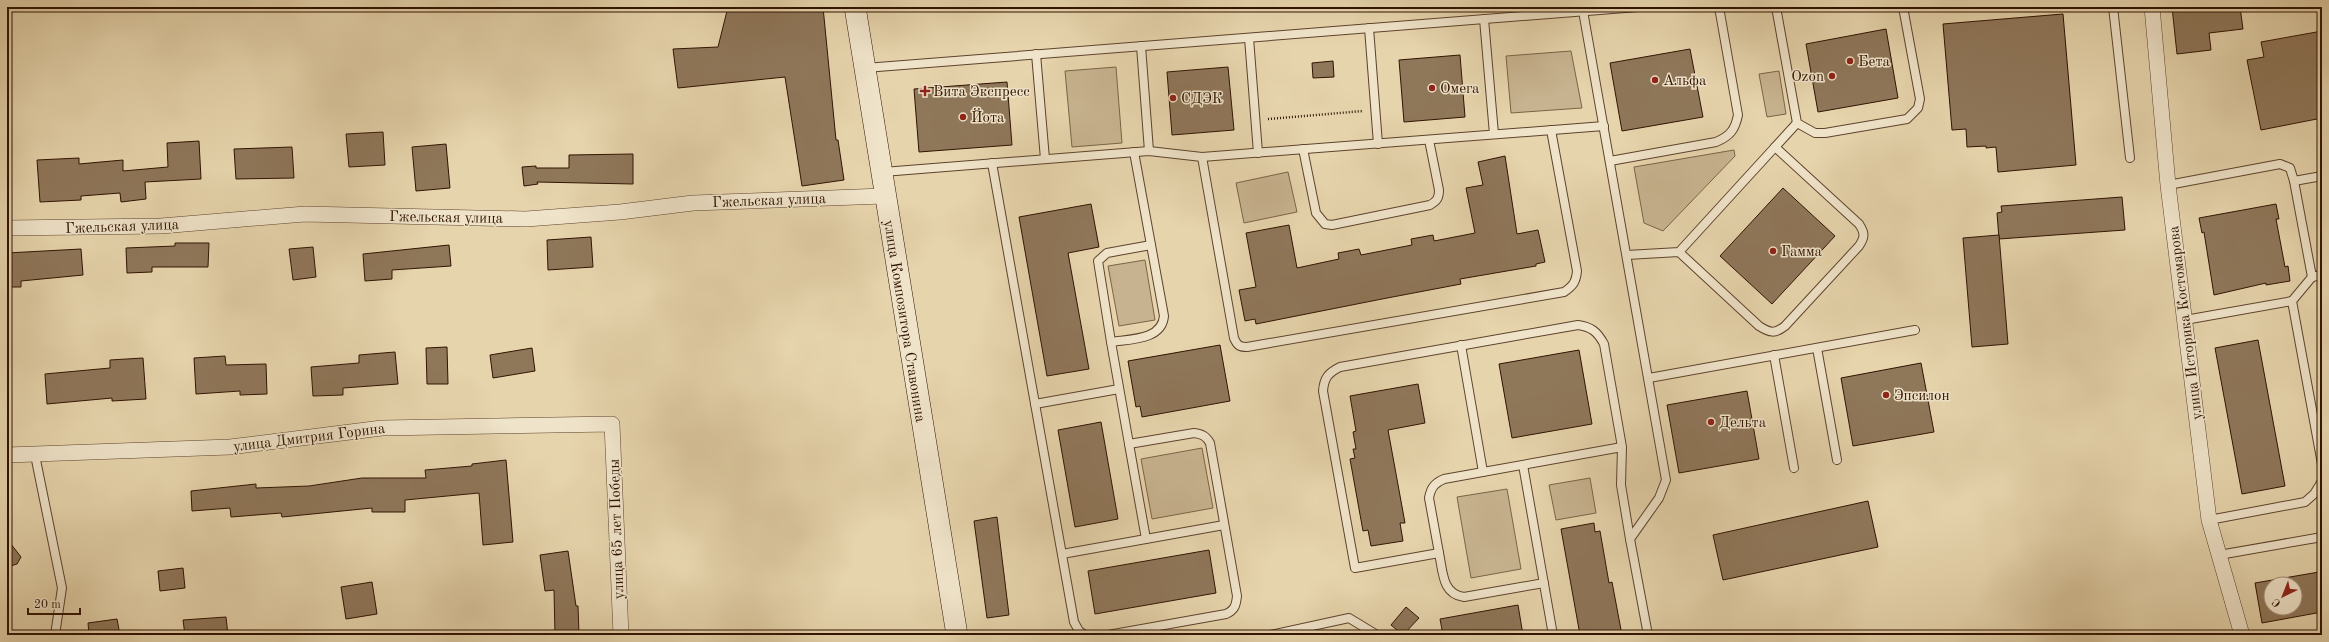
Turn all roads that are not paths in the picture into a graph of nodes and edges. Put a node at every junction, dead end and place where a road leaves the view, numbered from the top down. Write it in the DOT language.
graph roads {
  1 [pos="854,7"];
  2 [pos="1638,7"];
  3 [pos="1719,7"];
  4 [pos="1776,7"];
  5 [pos="1903,7"];
  6 [pos="2113,7"];
  7 [pos="2152,7"];
  8 [pos="1583,11"];
  9 [pos="1484,19"];
  10 [pos="1369,28"];
  11 [pos="1249,38"];
  12 [pos="1141,46"];
  13 [pos="1036,54"];
  14 [pos="864,68"];
  15 [pos="1797,123"];
  16 [pos="1604,126"];
  17 [pos="1551,130"];
  18 [pos="1494,134"];
  19 [pos="1429,140"];
  20 [pos="1378,144"];
  21 [pos="1775,147"];
  22 [pos="1303,150"];
  23 [pos="1149,151"];
  24 [pos="1134,152"];
  25 [pos="1258,153"];
  26 [pos="1202,158"];
  27 [pos="2130,158"];
  28 [pos="1045,159"];
  29 [pos="1610,161"];
  30 [pos="992,163"];
  31 [pos="881,172"];
  32 [pos="2322,176"];
  33 [pos="2294,181"];
  34 [pos="2168,185"];
  35 [pos="884,196"];
  36 [pos="7,228"];
  37 [pos="1151,245"];
  38 [pos="1679,252"];
  39 [pos="1627,255"];
  40 [pos="2322,275"];
  41 [pos="2312,277"];
  42 [pos="2292,301"];
  43 [pos="2185,320"];
  44 [pos="1916,330"];
  45 [pos="1111,342"];
  46 [pos="1461,346"];
  47 [pos="1817,348"];
  48 [pos="1774,356"];
  49 [pos="1649,378"];
  50 [pos="1119,389"];
  51 [pos="1035,404"];
  52 [pos="612,424"];
  53 [pos="1129,444"];
  54 [pos="1622,447"];
  55 [pos="7,455"];
  56 [pos="35,455"];
  57 [pos="1837,460"];
  58 [pos="2322,464"];
  59 [pos="1523,465"];
  60 [pos="1794,468"];
  61 [pos="1483,472"];
  62 [pos="2322,481"];
  63 [pos="2209,520"];
  64 [pos="1224,525"];
  65 [pos="2322,537"];
  66 [pos="1146,539"];
  67 [pos="1630,539"];
  68 [pos="1439,553"];
  69 [pos="1062,554"];
  70 [pos="2219,556"];
  71 [pos="1544,583"];
  72 [pos="55,635"];
  73 [pos="621,635"];
  74 [pos="957,635"];
  75 [pos="1085,635"];
  76 [pos="1108,635"];
  77 [pos="1270,635"];
  78 [pos="1377,635"];
  79 [pos="1553,635"];
  80 [pos="1648,635"];
  81 [pos="2242,635"];
  1 -- 14 [label="street, улица Композитора Ставонина"];
  2 -- 8 [label="lane"];
  3 -- 29 [label="lane"];
  4 -- 15 [label="lane"];
  5 -- 15 [label="lane"];
  6 -- 27 [label="lane"];
  7 -- 34 [label="street, улица Историка Костомарова"];
  8 -- 9 [label="lane"];
  8 -- 16 [label="lane"];
  9 -- 10 [label="lane"];
  9 -- 18 [label="lane"];
  10 -- 11 [label="lane"];
  10 -- 20 [label="lane"];
  11 -- 12 [label="lane"];
  11 -- 25 [label="lane"];
  12 -- 13 [label="lane"];
  12 -- 23 [label="lane"];
  13 -- 14 [label="lane"];
  13 -- 28 [label="lane"];
  14 -- 31 [label="street, улица Композитора Ставонина"];
  15 -- 21 [label="lane"];
  16 -- 17 [label="lane"];
  16 -- 29 [label="lane"];
  17 -- 18 [label="lane"];
  17 -- 26 [label="lane"];
  18 -- 19 [label="lane"];
  19 -- 20 [label="lane"];
  19 -- 22 [label="lane"];
  20 -- 22 [label="lane"];
  21 -- 38 [label="lane"];
  21 -- 38 [label="lane"];
  22 -- 25 [label="lane"];
  23 -- 24 [label="lane"];
  23 -- 26 [label="lane"];
  24 -- 28 [label="lane"];
  24 -- 37 [label="lane"];
  25 -- 26 [label="lane"];
  28 -- 30 [label="lane"];
  29 -- 39 [label="lane"];
  30 -- 31 [label="lane"];
  30 -- 51 [label="lane"];
  31 -- 35 [label="street, улица Композитора Ставонина"];
  32 -- 33 [label="lane"];
  33 -- 34 [label="lane"];
  33 -- 41 [label="lane"];
  34 -- 43 [label="street, улица Историка Костомарова"];
  35 -- 36 [label="street, Гжельская улица"];
  35 -- 74 [label="street, улица Композитора Ставонина"];
  37 -- 45 [label="lane"];
  37 -- 45 [label="lane"];
  38 -- 39 [label="lane"];
  39 -- 49 [label="lane"];
  40 -- 41 [label="lane"];
  41 -- 42 [label="lane"];
  42 -- 43 [label="lane"];
  42 -- 58 [label="lane"];
  43 -- 63 [label="street, улица Историка Костомарова"];
  44 -- 47 [label="lane"];
  45 -- 50 [label="lane"];
  46 -- 54 [label="lane"];
  46 -- 61 [label="lane"];
  46 -- 68 [label="lane"];
  47 -- 48 [label="lane"];
  47 -- 57 [label="lane"];
  48 -- 49 [label="lane"];
  48 -- 60 [label="lane"];
  49 -- 67 [label="lane"];
  50 -- 51 [label="lane"];
  50 -- 53 [label="lane"];
  51 -- 69 [label="lane"];
  52 -- 56 [label="street, улица Дмитрия Горина"];
  52 -- 73 [label="street, улица 65 лет Победы"];
  53 -- 64 [label="lane"];
  53 -- 66 [label="lane"];
  54 -- 59 [label="lane"];
  54 -- 67 [label="lane"];
  55 -- 56 [label="street, улица Дмитрия Горина"];
  56 -- 72 [label="lane"];
  59 -- 61 [label="lane"];
  59 -- 71 [label="lane"];
  61 -- 68 [label="lane"];
  62 -- 63 [label="lane"];
  63 -- 70 [label="street, улица Историка Костомарова"];
  64 -- 66 [label="lane"];
  64 -- 76 [label="lane"];
  65 -- 70 [label="lane"];
  66 -- 69 [label="lane"];
  67 -- 80 [label="lane"];
  68 -- 71 [label="lane"];
  69 -- 75 [label="lane"];
  70 -- 81 [label="street, улица Историка Костомарова"];
  71 -- 79 [label="lane"];
  77 -- 78 [label="lane"];
}
